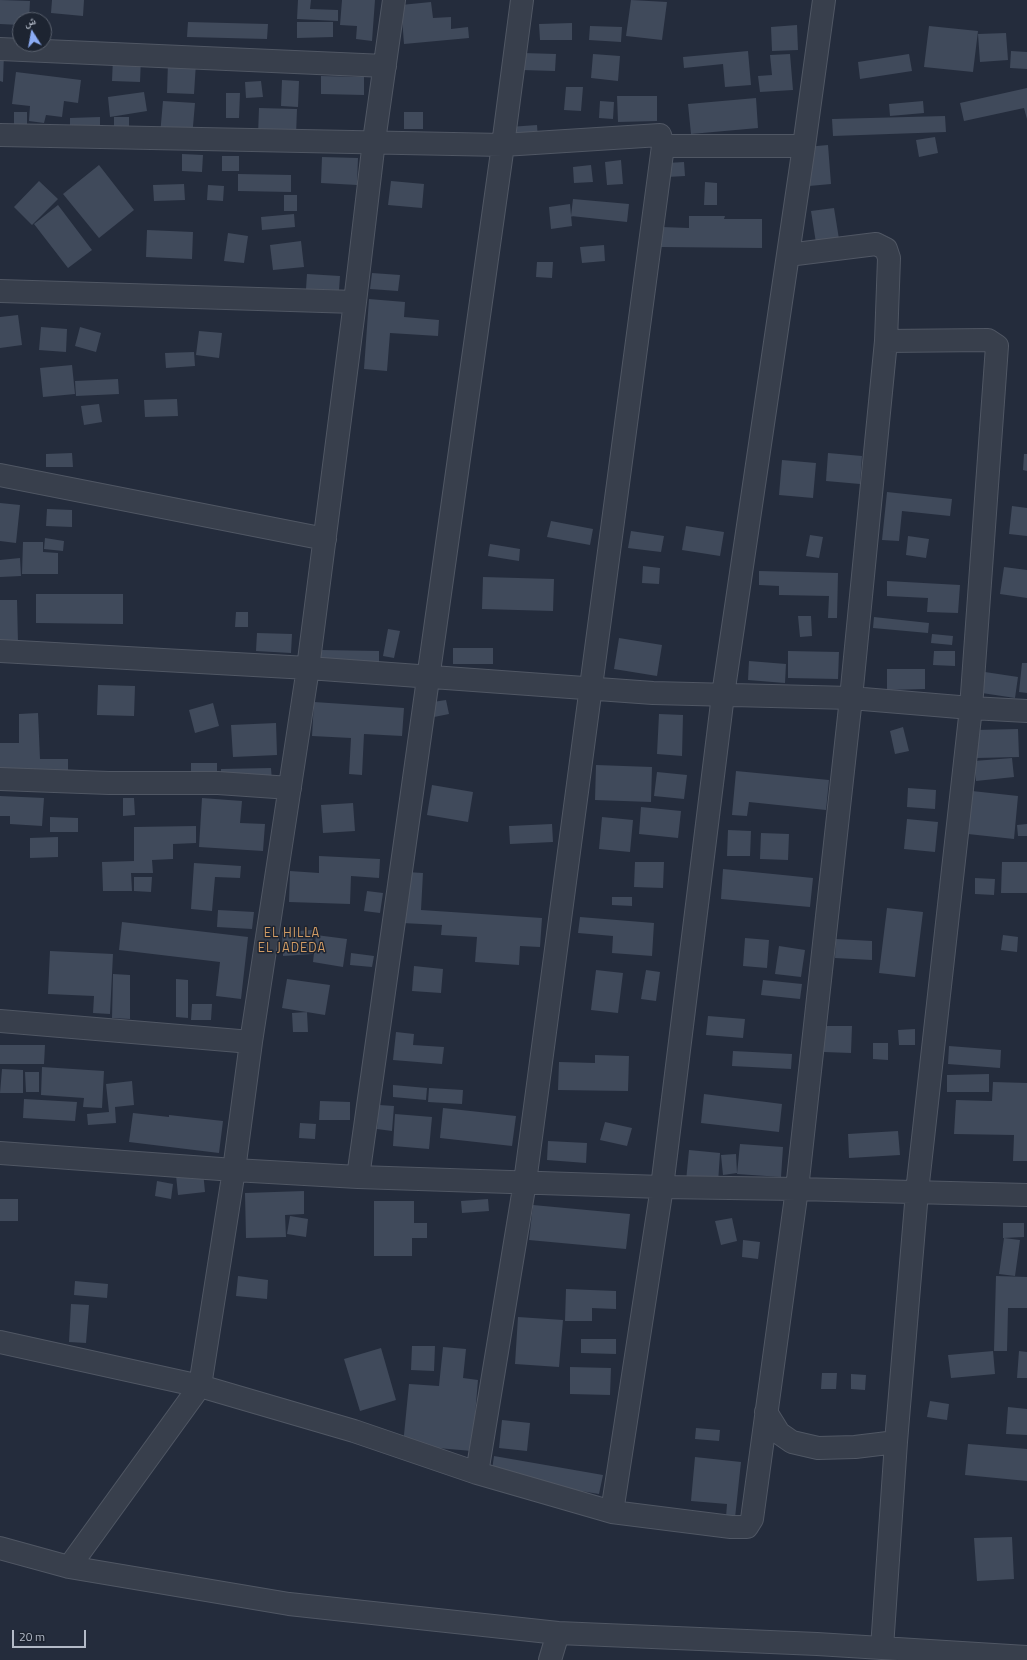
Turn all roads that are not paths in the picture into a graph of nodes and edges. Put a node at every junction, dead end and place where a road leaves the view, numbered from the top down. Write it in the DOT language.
graph roads {
  1 [pos="394,0"];
  2 [pos="522,0"];
  3 [pos="824,0"];
  4 [pos="0,50"];
  5 [pos="385,66"];
  6 [pos="0,135"];
  7 [pos="374,141"];
  8 [pos="503,145"];
  9 [pos="663,146"];
  10 [pos="804,146"];
  11 [pos="788,255"];
  12 [pos="0,291"];
  13 [pos="356,302"];
  14 [pos="886,341"];
  15 [pos="0,475"];
  16 [pos="325,539"];
  17 [pos="0,652"];
  18 [pos="308,668"];
  19 [pos="428,677"];
  20 [pos="590,688"];
  21 [pos="723,695"];
  22 [pos="851,698"];
  23 [pos="971,708"];
  24 [pos="1027,711"];
  25 [pos="0,778"];
  26 [pos="290,788"];
  27 [pos="0,1021"];
  28 [pos="251,1042"];
  29 [pos="0,1153"];
  30 [pos="234,1170"];
  31 [pos="358,1177"];
  32 [pos="525,1182"];
  33 [pos="662,1187"];
  34 [pos="797,1189"];
  35 [pos="917,1192"];
  36 [pos="1027,1195"];
  37 [pos="0,1342"];
  38 [pos="200,1386"];
  39 [pos="766,1412"];
  40 [pos="896,1442"];
  41 [pos="477,1473"];
  42 [pos="612,1512"];
  43 [pos="0,1548"];
  44 [pos="69,1567"];
  45 [pos="558,1633"];
  46 [pos="882,1648"];
  47 [pos="1027,1657"];
  48 [pos="550,1660"];
  1 -- 5 [label="street"];
  2 -- 8 [label="street"];
  3 -- 10 [label="street"];
  4 -- 5 [label="street"];
  5 -- 7 [label="street"];
  6 -- 7 [label="street"];
  7 -- 8 [label="street"];
  7 -- 13 [label="street"];
  8 -- 9 [label="street"];
  8 -- 19 [label="street"];
  9 -- 10 [label="street"];
  9 -- 20 [label="street"];
  10 -- 11 [label="street"];
  11 -- 14 [label="street"];
  11 -- 21 [label="street"];
  12 -- 13 [label="street"];
  13 -- 16 [label="street"];
  14 -- 22 [label="street"];
  14 -- 23 [label="street"];
  15 -- 16 [label="street"];
  16 -- 18 [label="street"];
  17 -- 18 [label="street"];
  18 -- 19 [label="street"];
  18 -- 26 [label="street"];
  19 -- 20 [label="street"];
  19 -- 31 [label="street"];
  20 -- 21 [label="street"];
  20 -- 32 [label="street"];
  21 -- 22 [label="street"];
  21 -- 33 [label="street"];
  22 -- 23 [label="street"];
  22 -- 34 [label="street"];
  23 -- 24 [label="street"];
  23 -- 35 [label="street"];
  25 -- 26 [label="street"];
  26 -- 28 [label="street"];
  27 -- 28 [label="street"];
  28 -- 30 [label="street"];
  29 -- 30 [label="street"];
  30 -- 31 [label="street"];
  30 -- 38 [label="street"];
  31 -- 32 [label="street"];
  32 -- 33 [label="street"];
  32 -- 41 [label="street"];
  33 -- 34 [label="street"];
  33 -- 42 [label="street"];
  34 -- 35 [label="street"];
  34 -- 39 [label="street"];
  35 -- 36 [label="street"];
  35 -- 40 [label="street"];
  37 -- 38 [label="street"];
  38 -- 41 [label="street"];
  38 -- 44 [label="street"];
  39 -- 40 [label="street"];
  39 -- 42 [label="street"];
  40 -- 46 [label="street"];
  41 -- 42 [label="street"];
  43 -- 44 [label="street"];
  44 -- 45 [label="street"];
  45 -- 46 [label="street"];
  45 -- 48 [label="street"];
  46 -- 47 [label="street"];
}
